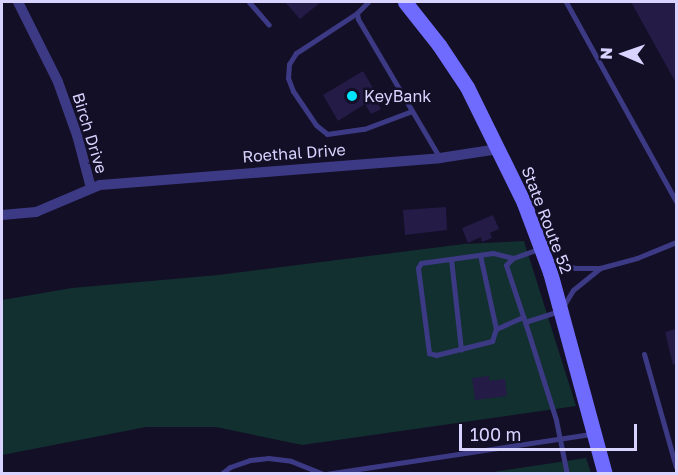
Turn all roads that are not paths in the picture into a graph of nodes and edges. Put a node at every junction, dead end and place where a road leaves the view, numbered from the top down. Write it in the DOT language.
graph roads {
  1 [pos="18,2"];
  2 [pos="249,2"];
  3 [pos="368,2"];
  4 [pos="405,2"];
  5 [pos="566,2"];
  6 [pos="357,13"];
  7 [pos="269,25"];
  8 [pos="412,111"];
  9 [pos="498,149"];
  10 [pos="440,158"];
  11 [pos="91,188"];
  12 [pos="676,201"];
  13 [pos="2,215"];
  14 [pos="676,242"];
  15 [pos="544,254"];
  16 [pos="480,255"];
  17 [pos="513,258"];
  18 [pos="451,259"];
  19 [pos="600,268"];
  20 [pos="561,310"];
  21 [pos="524,320"];
  22 [pos="496,329"];
  23 [pos="461,349"];
  24 [pos="644,354"];
  25 [pos="594,434"];
  26 [pos="561,441"];
  27 [pos="676,467"];
  28 [pos="221,474"];
  29 [pos="325,474"];
  30 [pos="567,474"];
  31 [pos="605,474"];
  1 -- 11 [label="street, Birch Drive"];
  2 -- 7 [label="lane"];
  3 -- 6 [label="lane"];
  4 -- 9 [label="main road, State Route 52"];
  5 -- 12 [label="lane"];
  6 -- 8 [label="lane"];
  6 -- 8 [label="lane"];
  8 -- 10 [label="lane"];
  9 -- 10 [label="street, Roethal Drive"];
  9 -- 15 [label="main road, State Route 52"];
  10 -- 11 [label="street, Roethal Drive"];
  11 -- 13 [label="street, Birch Drive"];
  14 -- 19 [label="lane"];
  15 -- 17 [label="lane"];
  15 -- 19 [label="lane"];
  15 -- 20 [label="main road, State Route 52"];
  16 -- 17 [label="lane"];
  16 -- 18 [label="lane"];
  16 -- 22 [label="lane"];
  17 -- 21 [label="lane"];
  18 -- 23 [label="lane"];
  18 -- 23 [label="lane"];
  19 -- 20 [label="lane"];
  20 -- 21 [label="lane"];
  20 -- 25 [label="main road, State Route 52"];
  21 -- 22 [label="lane"];
  21 -- 26 [label="lane"];
  22 -- 23 [label="lane"];
  24 -- 27 [label="lane"];
  25 -- 26 [label="lane"];
  25 -- 31 [label="main road, State Route 52"];
  26 -- 29 [label="lane"];
  26 -- 30 [label="lane"];
  28 -- 29 [label="lane"];
}
